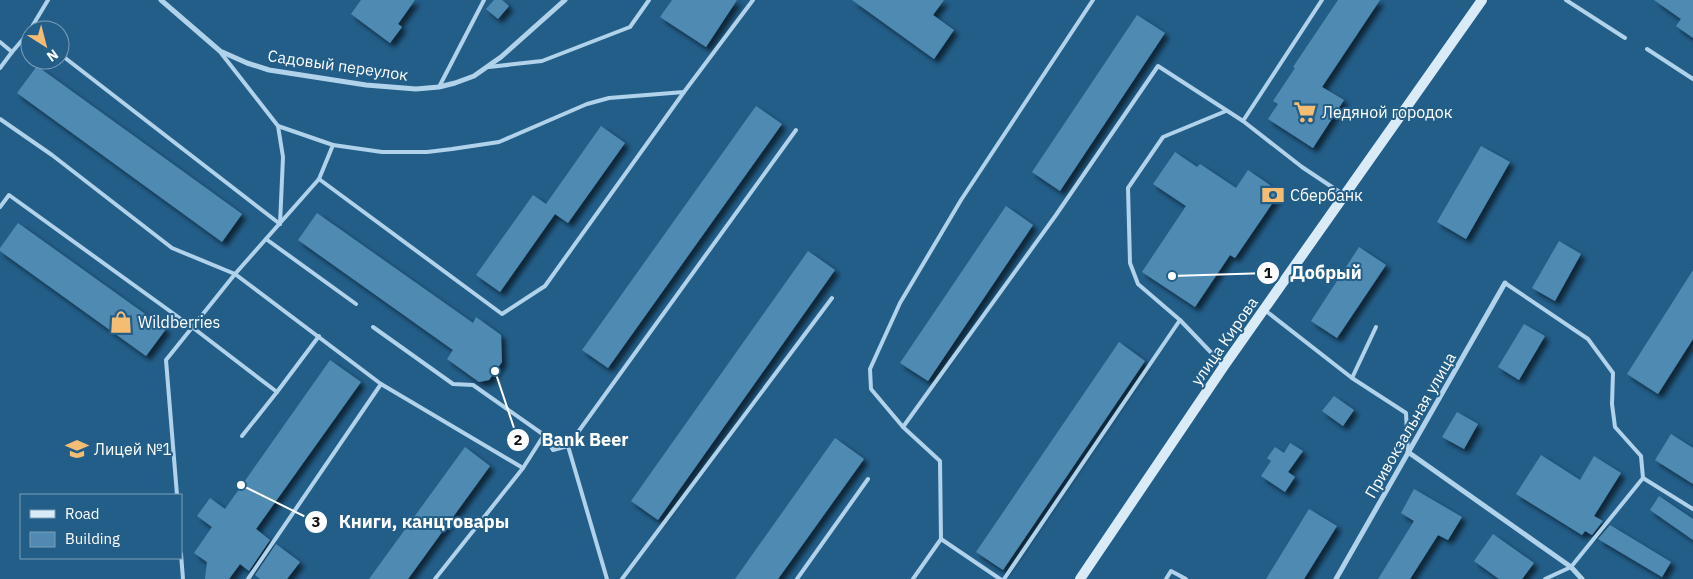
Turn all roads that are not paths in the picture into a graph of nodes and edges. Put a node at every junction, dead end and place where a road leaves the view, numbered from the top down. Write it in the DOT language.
graph roads {
  1 [pos="48,0"];
  2 [pos="160,0"];
  3 [pos="484,0"];
  4 [pos="565,0"];
  5 [pos="649,0"];
  6 [pos="753,0"];
  7 [pos="1093,0"];
  8 [pos="1322,0"];
  9 [pos="1482,0"];
  10 [pos="1566,0"];
  11 [pos="36,20"];
  12 [pos="1625,38"];
  13 [pos="0,42"];
  14 [pos="20,42"];
  15 [pos="1647,49"];
  16 [pos="220,51"];
  17 [pos="12,52"];
  18 [pos="70,62"];
  19 [pos="489,67"];
  20 [pos="0,68"];
  21 [pos="1693,79"];
  22 [pos="439,87"];
  23 [pos="684,92"];
  24 [pos="1226,111"];
  25 [pos="0,119"];
  26 [pos="1243,120"];
  27 [pos="278,126"];
  28 [pos="796,130"];
  29 [pos="333,145"];
  30 [pos="319,179"];
  31 [pos="1344,195"];
  32 [pos="0,207"];
  33 [pos="280,224"];
  34 [pos="266,239"];
  35 [pos="235,274"];
  36 [pos="1505,283"];
  37 [pos="832,298"];
  38 [pos="356,304"];
  39 [pos="1264,309"];
  40 [pos="1180,320"];
  41 [pos="192,327"];
  42 [pos="372,327"];
  43 [pos="1376,327"];
  44 [pos="319,336"];
  45 [pos="1224,366"];
  46 [pos="1352,378"];
  47 [pos="381,384"];
  48 [pos="277,392"];
  49 [pos="903,427"];
  50 [pos="544,435"];
  51 [pos="242,436"];
  52 [pos="568,446"];
  53 [pos="1408,452"];
  54 [pos="523,468"];
  55 [pos="1643,478"];
  56 [pos="868,479"];
  57 [pos="177,494"];
  58 [pos="1693,508"];
  59 [pos="941,539"];
  60 [pos="181,559"];
  61 [pos="1571,567"];
  62 [pos="183,579"];
  63 [pos="248,579"];
  64 [pos="435,579"];
  65 [pos="608,579"];
  66 [pos="622,579"];
  67 [pos="796,579"];
  68 [pos="914,579"];
  69 [pos="1000,579"];
  70 [pos="1004,579"];
  71 [pos="1080,579"];
  72 [pos="1166,579"];
  73 [pos="1186,579"];
  74 [pos="1336,579"];
  75 [pos="1544,579"];
  76 [pos="1582,579"];
  1 -- 11 [label="lane"];
  2 -- 16 [label="street, Садовый переулок"];
  3 -- 22 [label="lane"];
  4 -- 19 [label="street, Садовый переулок"];
  5 -- 19 [label="lane"];
  6 -- 23 [label="lane"];
  7 -- 49 [label="lane"];
  8 -- 26 [label="lane"];
  9 -- 31 [label="main road, улица Кирова"];
  10 -- 12 [label="lane"];
  13 -- 17 [label="lane"];
  14 -- 17 [label="lane"];
  15 -- 21 [label="lane"];
  16 -- 22 [label="street, Садовый переулок"];
  16 -- 27 [label="lane"];
  17 -- 20 [label="lane"];
  18 -- 33 [label="lane"];
  19 -- 22 [label="street, Садовый переулок"];
  23 -- 29 [label="lane"];
  23 -- 30 [label="lane"];
  24 -- 26 [label="lane"];
  24 -- 40 [label="lane"];
  24 -- 49 [label="lane"];
  25 -- 35 [label="lane"];
  26 -- 31 [label="lane"];
  27 -- 29 [label="lane"];
  27 -- 33 [label="lane"];
  28 -- 52 [label="lane"];
  29 -- 30 [label="lane"];
  30 -- 33 [label="lane"];
  31 -- 39 [label="main road, улица Кирова"];
  32 -- 41 [label="lane"];
  33 -- 34 [label="lane"];
  34 -- 35 [label="lane"];
  34 -- 38 [label="lane"];
  35 -- 41 [label="lane"];
  35 -- 44 [label="lane"];
  36 -- 53 [label="street, Привокзальная улица"];
  36 -- 55 [label="lane"];
  37 -- 66 [label="lane"];
  39 -- 45 [label="main road, улица Кирова"];
  39 -- 46 [label="lane"];
  40 -- 45 [label="lane"];
  40 -- 70 [label="lane"];
  41 -- 48 [label="lane"];
  41 -- 57 [label="lane"];
  42 -- 50 [label="lane"];
  43 -- 46 [label="lane"];
  44 -- 47 [label="lane"];
  44 -- 48 [label="lane"];
  45 -- 71 [label="main road, улица Кирова"];
  46 -- 53 [label="lane"];
  47 -- 54 [label="lane"];
  47 -- 63 [label="lane"];
  48 -- 51 [label="lane"];
  49 -- 59 [label="lane"];
  50 -- 52 [label="lane"];
  50 -- 54 [label="lane"];
  52 -- 65 [label="lane"];
  53 -- 61 [label="street"];
  53 -- 74 [label="street, Привокзальная улица"];
  54 -- 64 [label="lane"];
  55 -- 58 [label="lane"];
  55 -- 61 [label="lane"];
  56 -- 67 [label="lane"];
  59 -- 68 [label="lane"];
  59 -- 69 [label="lane"];
  60 -- 62 [label="lane"];
  61 -- 75 [label="lane"];
  61 -- 76 [label="street"];
  72 -- 73 [label="lane"];
}
